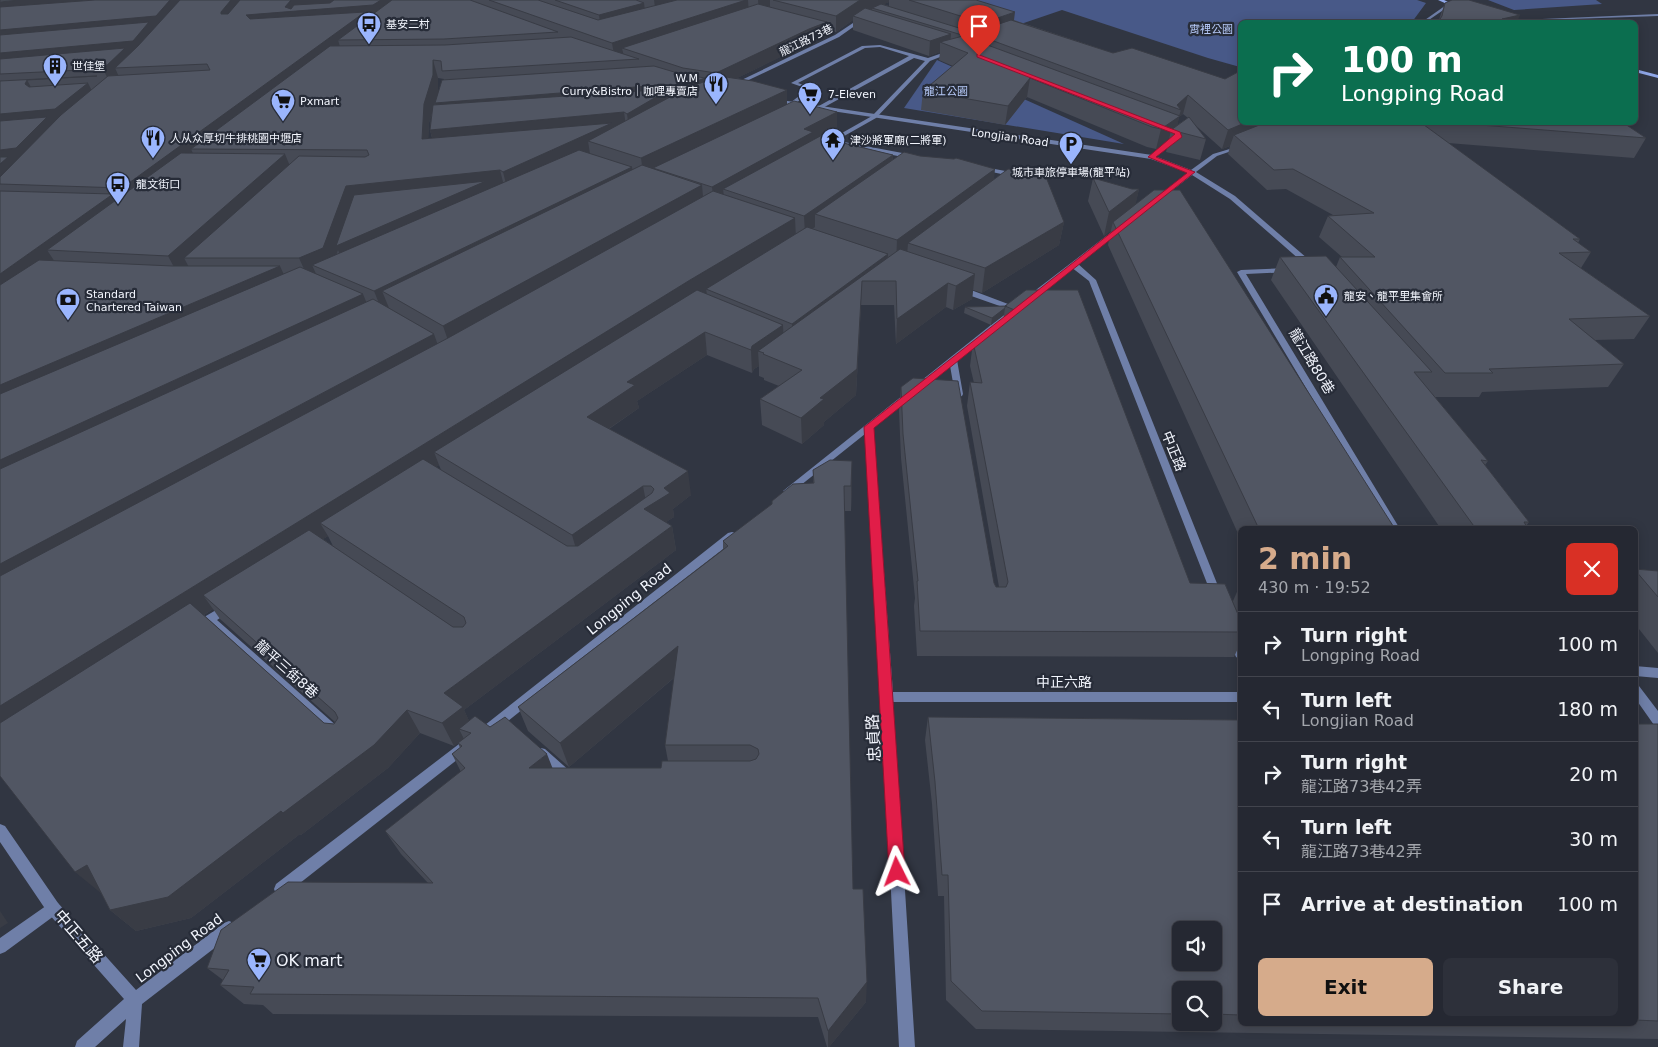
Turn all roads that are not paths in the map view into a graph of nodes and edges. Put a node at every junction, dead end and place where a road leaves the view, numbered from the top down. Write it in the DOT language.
graph roads {
  1 [pos="1440,0"];
  2 [pos="1444,0"];
  3 [pos="1450,4"];
  4 [pos="1464,10"];
  5 [pos="1658,15"];
  6 [pos="871,18"];
  7 [pos="1544,19"];
  8 [pos="1427,20"];
  9 [pos="828,34"];
  10 [pos="837,36"];
  11 [pos="952,46"];
  12 [pos="913,56"];
  13 [pos="928,60"];
  14 [pos="1638,71"];
  15 [pos="1658,77"];
  16 [pos="727,88"];
  17 [pos="764,100"];
  18 [pos="792,104"];
  19 [pos="805,106"];
  20 [pos="819,108"];
  21 [pos="788,114"];
  22 [pos="874,117"];
  23 [pos="1178,133"];
  24 [pos="831,142"];
  25 [pos="1251,142"];
  26 [pos="822,146"];
  27 [pos="1152,157"];
  28 [pos="915,161"];
  29 [pos="975,168"];
  30 [pos="1192,172"];
  31 [pos="1012,181"];
  32 [pos="1152,203"];
  33 [pos="1129,222"];
  34 [pos="1074,265"];
  35 [pos="1306,269"];
  36 [pos="953,286"];
  37 [pos="1017,309"];
  38 [pos="952,360"];
  39 [pos="961,408"];
  40 [pos="869,427"];
  41 [pos="775,501"];
  42 [pos="744,526"];
  43 [pos="1393,526"];
  44 [pos="234,603"];
  45 [pos="1222,608"];
  46 [pos="209,618"];
  47 [pos="1229,627"];
  48 [pos="192,630"];
  49 [pos="1238,649"];
  50 [pos="1638,671"];
  51 [pos="1658,673"];
  52 [pos="1638,693"];
  53 [pos="887,697"];
  54 [pos="1238,697"];
  55 [pos="1638,707"];
  56 [pos="1648,708"];
  57 [pos="1658,721"];
  58 [pos="345,741"];
  59 [pos="531,745"];
  60 [pos="578,778"];
  61 [pos="0,830"];
  62 [pos="268,898"];
  63 [pos="53,908"];
  64 [pos="237,922"];
  65 [pos="0,947"];
  66 [pos="135,1000"];
  67 [pos="83,1047"];
  68 [pos="131,1047"];
  69 [pos="907,1047"];
  1 -- 3 [label="street"];
  2 -- 3 [label="street"];
  3 -- 4 [label="street"];
  3 -- 8 [label="street"];
  5 -- 7 [label="street"];
  6 -- 10 [label="street, 龍江路73巷"];
  9 -- 10 [label="street"];
  10 -- 16 [label="street, 龍江路73巷"];
  11 -- 13 [label="street"];
  12 -- 13 [label="street"];
  12 -- 18 [label="street"];
  12 -- 20 [label="street"];
  13 -- 22 [label="street"];
  14 -- 15 [label="street"];
  17 -- 18 [label="street, Longjian Road"];
  18 -- 19 [label="street, Longjian Road"];
  19 -- 20 [label="street, Longjian Road"];
  19 -- 21 [label="street"];
  20 -- 22 [label="street, Longjian Road"];
  22 -- 24 [label="street"];
  22 -- 27 [label="street, Longjian Road"];
  23 -- 27 [label="street"];
  24 -- 26 [label="street"];
  24 -- 28 [label="street"];
  25 -- 30 [label="street"];
  27 -- 30 [label="street, Longjian Road"];
  29 -- 31 [label="street"];
  30 -- 32 [label="street"];
  30 -- 35 [label="street, Longjian Road"];
  33 -- 34 [label="street"];
  34 -- 37 [label="street"];
  34 -- 45 [label="street, 中正路"];
  35 -- 43 [label="street, 龍江路80巷"];
  36 -- 37 [label="street"];
  37 -- 38 [label="street"];
  38 -- 39 [label="street"];
  38 -- 40 [label="street"];
  40 -- 41 [label="street"];
  40 -- 53 [label="street, 忠貞路"];
  42 -- 62 [label="street, Longping Road"];
  44 -- 46 [label="street"];
  46 -- 48 [label="street"];
  46 -- 58 [label="street, 龍平三街8巷"];
  47 -- 49 [label="street"];
  50 -- 51 [label="street"];
  52 -- 56 [label="street"];
  53 -- 54 [label="street, 中正六路"];
  53 -- 69 [label="street, 忠貞路"];
  55 -- 56 [label="street"];
  56 -- 57 [label="street"];
  59 -- 60 [label="street"];
  61 -- 63 [label="street, 中正五路"];
  63 -- 65 [label="street"];
  63 -- 66 [label="street, 中正五路"];
  64 -- 66 [label="street, Longping Road"];
  66 -- 67 [label="street, Longping Road"];
  66 -- 68 [label="street"];
}
